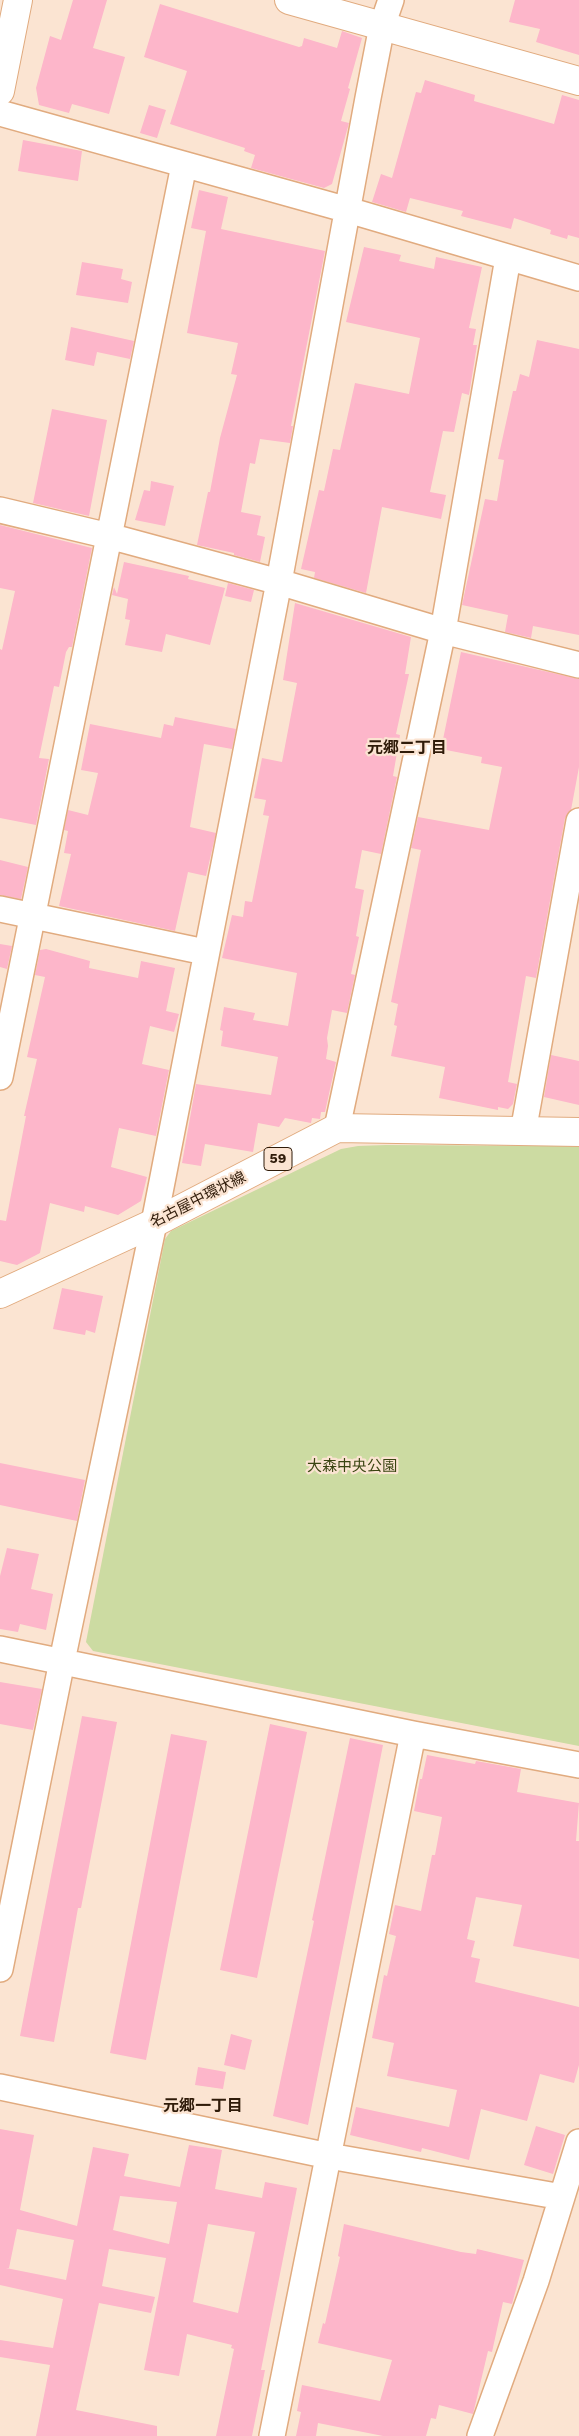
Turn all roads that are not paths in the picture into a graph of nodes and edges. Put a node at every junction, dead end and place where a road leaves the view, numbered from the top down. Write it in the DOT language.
graph roads {
  1 [pos="18,0"];
  2 [pos="289,0"];
  3 [pos="391,0"];
  4 [pos="382,26"];
  5 [pos="579,81"];
  6 [pos="0,91"];
  7 [pos="0,113"];
  8 [pos="184,165"];
  9 [pos="348,210"];
  10 [pos="508,258"];
  11 [pos="579,278"];
  12 [pos="0,510"];
  13 [pos="109,536"];
  14 [pos="279,582"];
  15 [pos="442,631"];
  16 [pos="579,665"];
  17 [pos="579,820"];
  18 [pos="0,909"];
  19 [pos="32,916"];
  20 [pos="205,952"];
  21 [pos="0,1077"];
  22 [pos="337,1128"];
  23 [pos="523,1132"];
  24 [pos="579,1132"];
  25 [pos="154,1223"];
  26 [pos="0,1294"];
  27 [pos="0,1649"];
  28 [pos="62,1661"];
  29 [pos="413,1734"];
  30 [pos="579,1765"];
  31 [pos="0,1970"];
  32 [pos="0,2087"];
  33 [pos="579,2142"];
  34 [pos="329,2156"];
  35 [pos="562,2197"];
  36 [pos="272,2436"];
  37 [pos="480,2436"];
  1 -- 6 [label="main road"];
  2 -- 4 [label="main road"];
  3 -- 4 [label="street"];
  4 -- 5 [label="main road"];
  4 -- 9 [label="street"];
  7 -- 8 [label="street"];
  8 -- 9 [label="street"];
  8 -- 13 [label="street"];
  9 -- 10 [label="street"];
  9 -- 14 [label="street"];
  10 -- 11 [label="street"];
  10 -- 15 [label="street"];
  12 -- 13 [label="street"];
  13 -- 14 [label="street"];
  13 -- 19 [label="street"];
  14 -- 15 [label="street"];
  14 -- 20 [label="street"];
  15 -- 16 [label="street"];
  15 -- 22 [label="street"];
  17 -- 23 [label="street"];
  18 -- 19 [label="street"];
  19 -- 20 [label="street"];
  19 -- 21 [label="street"];
  20 -- 25 [label="street"];
  22 -- 23 [label="main road, 名古屋中環状線 / 59"];
  22 -- 25 [label="main road, 名古屋中環状線 / 59"];
  23 -- 24 [label="main road, 名古屋中環状線 / 59"];
  25 -- 26 [label="main road, 名古屋中環状線 / 59"];
  25 -- 28 [label="street"];
  27 -- 28 [label="street"];
  28 -- 29 [label="street"];
  28 -- 31 [label="street"];
  29 -- 30 [label="street"];
  29 -- 34 [label="street"];
  32 -- 34 [label="street"];
  33 -- 35 [label="street"];
  34 -- 35 [label="street"];
  34 -- 36 [label="street"];
  35 -- 37 [label="street"];
}
